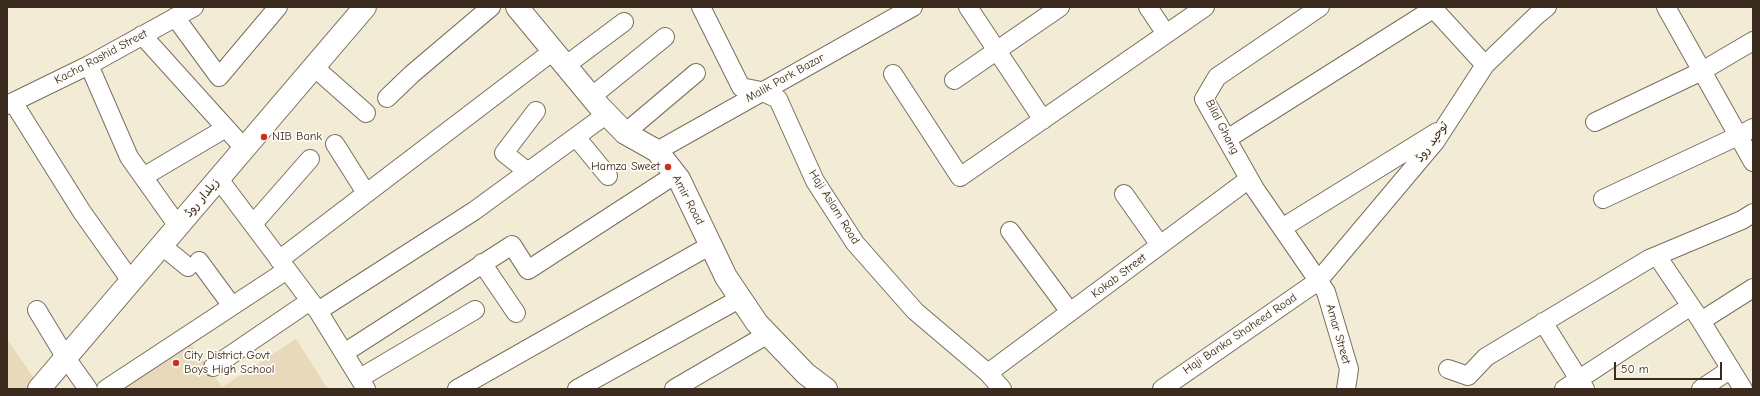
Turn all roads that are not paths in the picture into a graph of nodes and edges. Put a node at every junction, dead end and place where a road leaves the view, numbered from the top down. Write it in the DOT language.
graph roads {
  1 [pos="194,7"];
  2 [pos="278,7"];
  3 [pos="364,7"];
  4 [pos="491,7"];
  5 [pos="517,7"];
  6 [pos="702,7"];
  7 [pos="913,7"];
  8 [pos="968,7"];
  9 [pos="1060,7"];
  10 [pos="1148,7"];
  11 [pos="1205,7"];
  12 [pos="1320,7"];
  13 [pos="1548,7"];
  14 [pos="1433,8"];
  15 [pos="1668,8"];
  16 [pos="176,17"];
  17 [pos="624,22"];
  18 [pos="1166,34"];
  19 [pos="142,35"];
  20 [pos="665,37"];
  21 [pos="1753,41"];
  22 [pos="997,50"];
  23 [pos="559,58"];
  24 [pos="1485,64"];
  25 [pos="89,65"];
  26 [pos="314,67"];
  27 [pos="1702,71"];
  28 [pos="696,73"];
  29 [pos="893,74"];
  30 [pos="954,80"];
  31 [pos="761,91"];
  32 [pos="591,97"];
  33 [pos="387,98"];
  34 [pos="10,103"];
  35 [pos="536,111"];
  36 [pos="366,113"];
  37 [pos="606,114"];
  38 [pos="1043,120"];
  39 [pos="1595,122"];
  40 [pos="1444,127"];
  41 [pos="226,128"];
  42 [pos="625,132"];
  43 [pos="1746,132"];
  44 [pos="576,137"];
  45 [pos="1227,140"];
  46 [pos="335,144"];
  47 [pos="244,148"];
  48 [pos="657,151"];
  49 [pos="310,159"];
  50 [pos="1753,162"];
  51 [pos="528,172"];
  52 [pos="676,174"];
  53 [pos="608,176"];
  54 [pos="143,177"];
  55 [pos="218,178"];
  56 [pos="1249,179"];
  57 [pos="366,193"];
  58 [pos="1124,194"];
  59 [pos="1603,199"];
  60 [pos="1753,213"];
  61 [pos="253,224"];
  62 [pos="178,226"];
  63 [pos="1282,228"];
  64 [pos="1010,231"];
  65 [pos="711,245"];
  66 [pos="1160,245"];
  67 [pos="161,246"];
  68 [pos="1657,256"];
  69 [pos="482,264"];
  70 [pos="283,265"];
  71 [pos="131,281"];
  72 [pos="1318,281"];
  73 [pos="1753,288"];
  74 [pos="741,298"];
  75 [pos="232,306"];
  76 [pos="314,306"];
  77 [pos="1691,306"];
  78 [pos="38,310"];
  79 [pos="476,310"];
  80 [pos="1070,312"];
  81 [pos="516,313"];
  82 [pos="1701,321"];
  83 [pos="1543,322"];
  84 [pos="768,334"];
  85 [pos="344,353"];
  86 [pos="66,358"];
  87 [pos="213,367"];
  88 [pos="1448,369"];
  89 [pos="1731,369"];
  90 [pos="988,373"];
  91 [pos="363,384"];
  92 [pos="1582,384"];
  93 [pos="1746,385"];
  94 [pos="822,388"];
  95 [pos="39,389"];
  96 [pos="88,389"];
  97 [pos="106,389"];
  98 [pos="457,389"];
  99 [pos="576,389"];
  100 [pos="674,389"];
  101 [pos="1002,389"];
  102 [pos="1162,389"];
  103 [pos="1346,389"];
  104 [pos="1564,389"];
  105 [pos="1701,389"];
  1 -- 16 [label="street, Kacha Rashid Street"];
  2 -- 16 [label="street"];
  3 -- 26 [label="main road, زیلدار روڈ"];
  4 -- 33 [label="street"];
  5 -- 23 [label="main road, Amir Road"];
  6 -- 31 [label="street, Haji Aslam Road"];
  7 -- 31 [label="street, Malik Park Bazar"];
  8 -- 22 [label="street"];
  9 -- 22 [label="street"];
  10 -- 18 [label="street"];
  11 -- 18 [label="street"];
  12 -- 45 [label="street, Bilal Ghang"];
  13 -- 24 [label="street, توحید روڈ"];
  14 -- 24 [label="street"];
  14 -- 45 [label="street"];
  15 -- 27 [label="street"];
  16 -- 19 [label="street, Kacha Rashid Street"];
  17 -- 23 [label="street"];
  18 -- 38 [label="street"];
  19 -- 25 [label="street, Kacha Rashid Street"];
  19 -- 41 [label="street"];
  20 -- 32 [label="street"];
  21 -- 27 [label="street"];
  22 -- 30 [label="street"];
  22 -- 38 [label="street"];
  23 -- 32 [label="main road, Amir Road"];
  23 -- 57 [label="street"];
  24 -- 40 [label="street, توحید روڈ"];
  25 -- 34 [label="street, Kacha Rashid Street"];
  25 -- 54 [label="street"];
  26 -- 36 [label="street"];
  26 -- 47 [label="main road, زیلدار روڈ"];
  27 -- 39 [label="street"];
  27 -- 43 [label="street"];
  28 -- 42 [label="street"];
  29 -- 38 [label="street"];
  31 -- 48 [label="street, Malik Park Bazar"];
  31 -- 90 [label="street, Haji Aslam Road"];
  32 -- 37 [label="main road, Amir Road"];
  34 -- 71 [label="street"];
  35 -- 51 [label="street"];
  37 -- 42 [label="main road, Amir Road"];
  37 -- 44 [label="street"];
  40 -- 63 [label="street"];
  40 -- 72 [label="street, توحید روڈ"];
  41 -- 47 [label="street"];
  41 -- 54 [label="street"];
  42 -- 48 [label="main road, Amir Road"];
  43 -- 50 [label="street"];
  43 -- 59 [label="street"];
  44 -- 51 [label="street"];
  44 -- 53 [label="street"];
  45 -- 56 [label="street, Bilal Ghang"];
  46 -- 57 [label="street"];
  47 -- 55 [label="main road, زیلدار روڈ"];
  48 -- 52 [label="main road, Amir Road"];
  49 -- 61 [label="street"];
  51 -- 76 [label="street"];
  52 -- 65 [label="main road, Amir Road"];
  52 -- 69 [label="street"];
  54 -- 62 [label="street"];
  55 -- 61 [label="street"];
  55 -- 62 [label="main road, زیلدار روڈ"];
  56 -- 63 [label="street, Bilal Ghang"];
  56 -- 66 [label="street, Kokab Street"];
  57 -- 70 [label="street"];
  58 -- 66 [label="street"];
  60 -- 68 [label="street"];
  61 -- 70 [label="street"];
  62 -- 67 [label="main road, زیلدار روڈ"];
  63 -- 72 [label="street, Bilal Ghang"];
  64 -- 80 [label="street"];
  65 -- 74 [label="main road, Amir Road"];
  65 -- 98 [label="street"];
  66 -- 80 [label="street, Kokab Street"];
  67 -- 71 [label="main road, زیلدار روڈ"];
  67 -- 75 [label="street"];
  68 -- 77 [label="street"];
  68 -- 83 [label="street"];
  69 -- 81 [label="street"];
  69 -- 85 [label="street"];
  70 -- 75 [label="street"];
  70 -- 76 [label="street"];
  71 -- 86 [label="main road, زیلدار روڈ"];
  72 -- 102 [label="street, Haji Banka Shaheed Road"];
  72 -- 103 [label="street, Amar Street"];
  73 -- 82 [label="street"];
  74 -- 84 [label="main road, Amir Road"];
  74 -- 99 [label="street"];
  75 -- 97 [label="street"];
  76 -- 85 [label="street"];
  76 -- 87 [label="street"];
  77 -- 82 [label="street"];
  77 -- 92 [label="street"];
  78 -- 86 [label="street"];
  79 -- 91 [label="street"];
  80 -- 90 [label="street, Kokab Street"];
  82 -- 89 [label="street"];
  83 -- 88 [label="street"];
  83 -- 92 [label="street"];
  84 -- 94 [label="main road, Amir Road"];
  84 -- 100 [label="street"];
  85 -- 91 [label="street"];
  86 -- 95 [label="main road, زیلدار روڈ"];
  86 -- 96 [label="street"];
  89 -- 93 [label="street"];
  89 -- 105 [label="street"];
  90 -- 101 [label="street, Haji Aslam Road"];
  92 -- 104 [label="street"];
}
